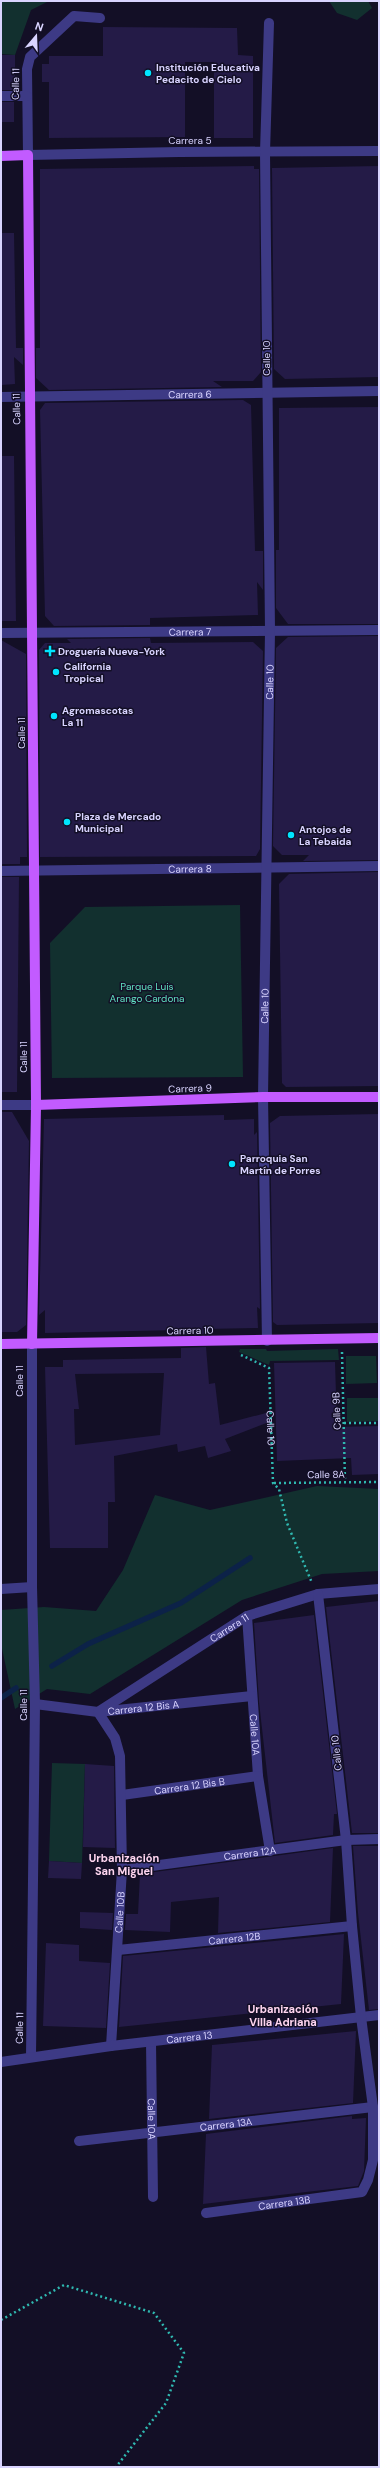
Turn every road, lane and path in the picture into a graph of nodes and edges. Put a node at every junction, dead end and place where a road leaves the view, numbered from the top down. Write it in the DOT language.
graph roads {
  1 [pos="100,18"];
  2 [pos="269,22"];
  3 [pos="1,96"];
  4 [pos="27,96"];
  5 [pos="379,151"];
  6 [pos="265,152"];
  7 [pos="28,155"];
  8 [pos="1,156"];
  9 [pos="379,391"];
  10 [pos="267,392"];
  11 [pos="1,397"];
  12 [pos="28,397"];
  13 [pos="379,630"];
  14 [pos="270,631"];
  15 [pos="1,633"];
  16 [pos="32,633"];
  17 [pos="379,866"];
  18 [pos="268,867"];
  19 [pos="1,871"];
  20 [pos="34,871"];
  21 [pos="263,1097"];
  22 [pos="379,1097"];
  23 [pos="1,1105"];
  24 [pos="36,1105"];
  25 [pos="379,1338"];
  26 [pos="342,1339"];
  27 [pos="237,1341"];
  28 [pos="267,1341"];
  29 [pos="1,1344"];
  30 [pos="32,1344"];
  31 [pos="344,1423"];
  32 [pos="379,1423"];
  33 [pos="346,1482"];
  34 [pos="379,1482"];
  35 [pos="273,1483"];
  36 [pos="32,1587"];
  37 [pos="1,1589"];
  38 [pos="379,1589"];
  39 [pos="318,1594"];
  40 [pos="247,1616"];
  41 [pos="252,1696"];
  42 [pos="35,1704"];
  43 [pos="98,1712"];
  44 [pos="258,1776"];
  45 [pos="122,1795"];
  46 [pos="379,1839"];
  47 [pos="346,1840"];
  48 [pos="270,1851"];
  49 [pos="122,1870"];
  50 [pos="352,1926"];
  51 [pos="118,1950"];
  52 [pos="379,2015"];
  53 [pos="361,2017"];
  54 [pos="151,2042"];
  55 [pos="111,2046"];
  56 [pos="30,2057"];
  57 [pos="1,2062"];
  58 [pos="373,2107"];
  59 [pos="154,2131"];
  60 [pos="79,2141"];
  61 [pos="362,2192"];
  62 [pos="153,2197"];
  63 [pos="206,2213"];
  64 [pos="1,2320"];
  65 [pos="116,2467"];
  1 -- 4 [label="street, Calle 11"];
  2 -- 6 [label="street, Calle 10"];
  3 -- 4 [label="street"];
  4 -- 7 [label="street, Calle 11"];
  5 -- 6 [label="street, Carrera 5"];
  6 -- 7 [label="street, Carrera 5"];
  6 -- 10 [label="street, Calle 10"];
  7 -- 8 [label="main road, Carrera 5"];
  7 -- 12 [label="main road, Calle 11"];
  9 -- 10 [label="street, Carrera 6"];
  10 -- 12 [label="street, Carrera 6"];
  10 -- 14 [label="street, Calle 10"];
  11 -- 12 [label="street, Carrera 6"];
  12 -- 16 [label="main road, Calle 11"];
  13 -- 14 [label="street, Carrera 7"];
  14 -- 16 [label="street, Carrera 7"];
  14 -- 18 [label="street, Calle 10"];
  15 -- 16 [label="street, Carrera 7"];
  16 -- 20 [label="main road, Calle 11"];
  17 -- 18 [label="street, Carrera 8"];
  18 -- 20 [label="street, Carrera 8"];
  18 -- 21 [label="street, Calle 10"];
  19 -- 20 [label="street, Carrera 8"];
  20 -- 24 [label="main road, Calle 11"];
  21 -- 22 [label="main road, Carrera 9"];
  21 -- 24 [label="main road, Carrera 9"];
  21 -- 28 [label="street, Calle 10"];
  23 -- 24 [label="street, Carrera 9"];
  24 -- 30 [label="main road, Calle 11"];
  25 -- 26 [label="main road, Carrera 10"];
  26 -- 28 [label="main road, Carrera 10"];
  26 -- 31 [label="path, Calle 9B"];
  27 -- 28 [label="main road, Carrera 10"];
  27 -- 30 [label="main road, Carrera 10"];
  27 -- 35 [label="path, Calle 10"];
  29 -- 30 [label="main road, Carrera 10"];
  30 -- 36 [label="street, Calle 11"];
  31 -- 32 [label="path"];
  31 -- 33 [label="path, Calle 9B"];
  33 -- 34 [label="path, Calle 8A"];
  33 -- 35 [label="path, Calle 8A"];
  35 -- 39 [label="path, Calle 10"];
  36 -- 37 [label="street"];
  36 -- 42 [label="street, Calle 11"];
  38 -- 39 [label="street, Carrera 11"];
  39 -- 40 [label="street, Carrera 11"];
  39 -- 47 [label="street, Calle 10"];
  40 -- 41 [label="street, Calle 10A"];
  40 -- 43 [label="street, Carrera 11"];
  41 -- 43 [label="street, Carrera 12 Bis A"];
  41 -- 44 [label="street, Calle 10A"];
  42 -- 43 [label="street, Carrera 12 Bis A"];
  42 -- 56 [label="street, Calle 11"];
  43 -- 45 [label="street, Calle 10B"];
  44 -- 45 [label="street, Carrera 12 Bis B"];
  44 -- 48 [label="street, Calle 10A"];
  45 -- 49 [label="street, Calle 10B"];
  46 -- 47 [label="street, Carrera 12A"];
  47 -- 48 [label="street, Carrera 12A"];
  47 -- 50 [label="street, Calle 10"];
  48 -- 49 [label="street, Carrera 12A"];
  49 -- 51 [label="street, Calle 10B"];
  50 -- 51 [label="street, Carrera 12B"];
  50 -- 53 [label="street, Calle 10"];
  51 -- 55 [label="street, Calle 10B"];
  52 -- 53 [label="street, Carrera 13"];
  53 -- 54 [label="street, Carrera 13"];
  53 -- 58 [label="street, Calle 10"];
  54 -- 55 [label="street, Carrera 13"];
  54 -- 59 [label="street, Calle 10A"];
  55 -- 56 [label="street, Carrera 13"];
  56 -- 57 [label="street, Carrera 13"];
  58 -- 59 [label="street, Carrera 13A"];
  58 -- 61 [label="street, Calle 10"];
  59 -- 60 [label="street, Carrera 13A"];
  59 -- 62 [label="street, Calle 10A"];
  61 -- 63 [label="street, Carrera 13B"];
  64 -- 65 [label="path"];
}
